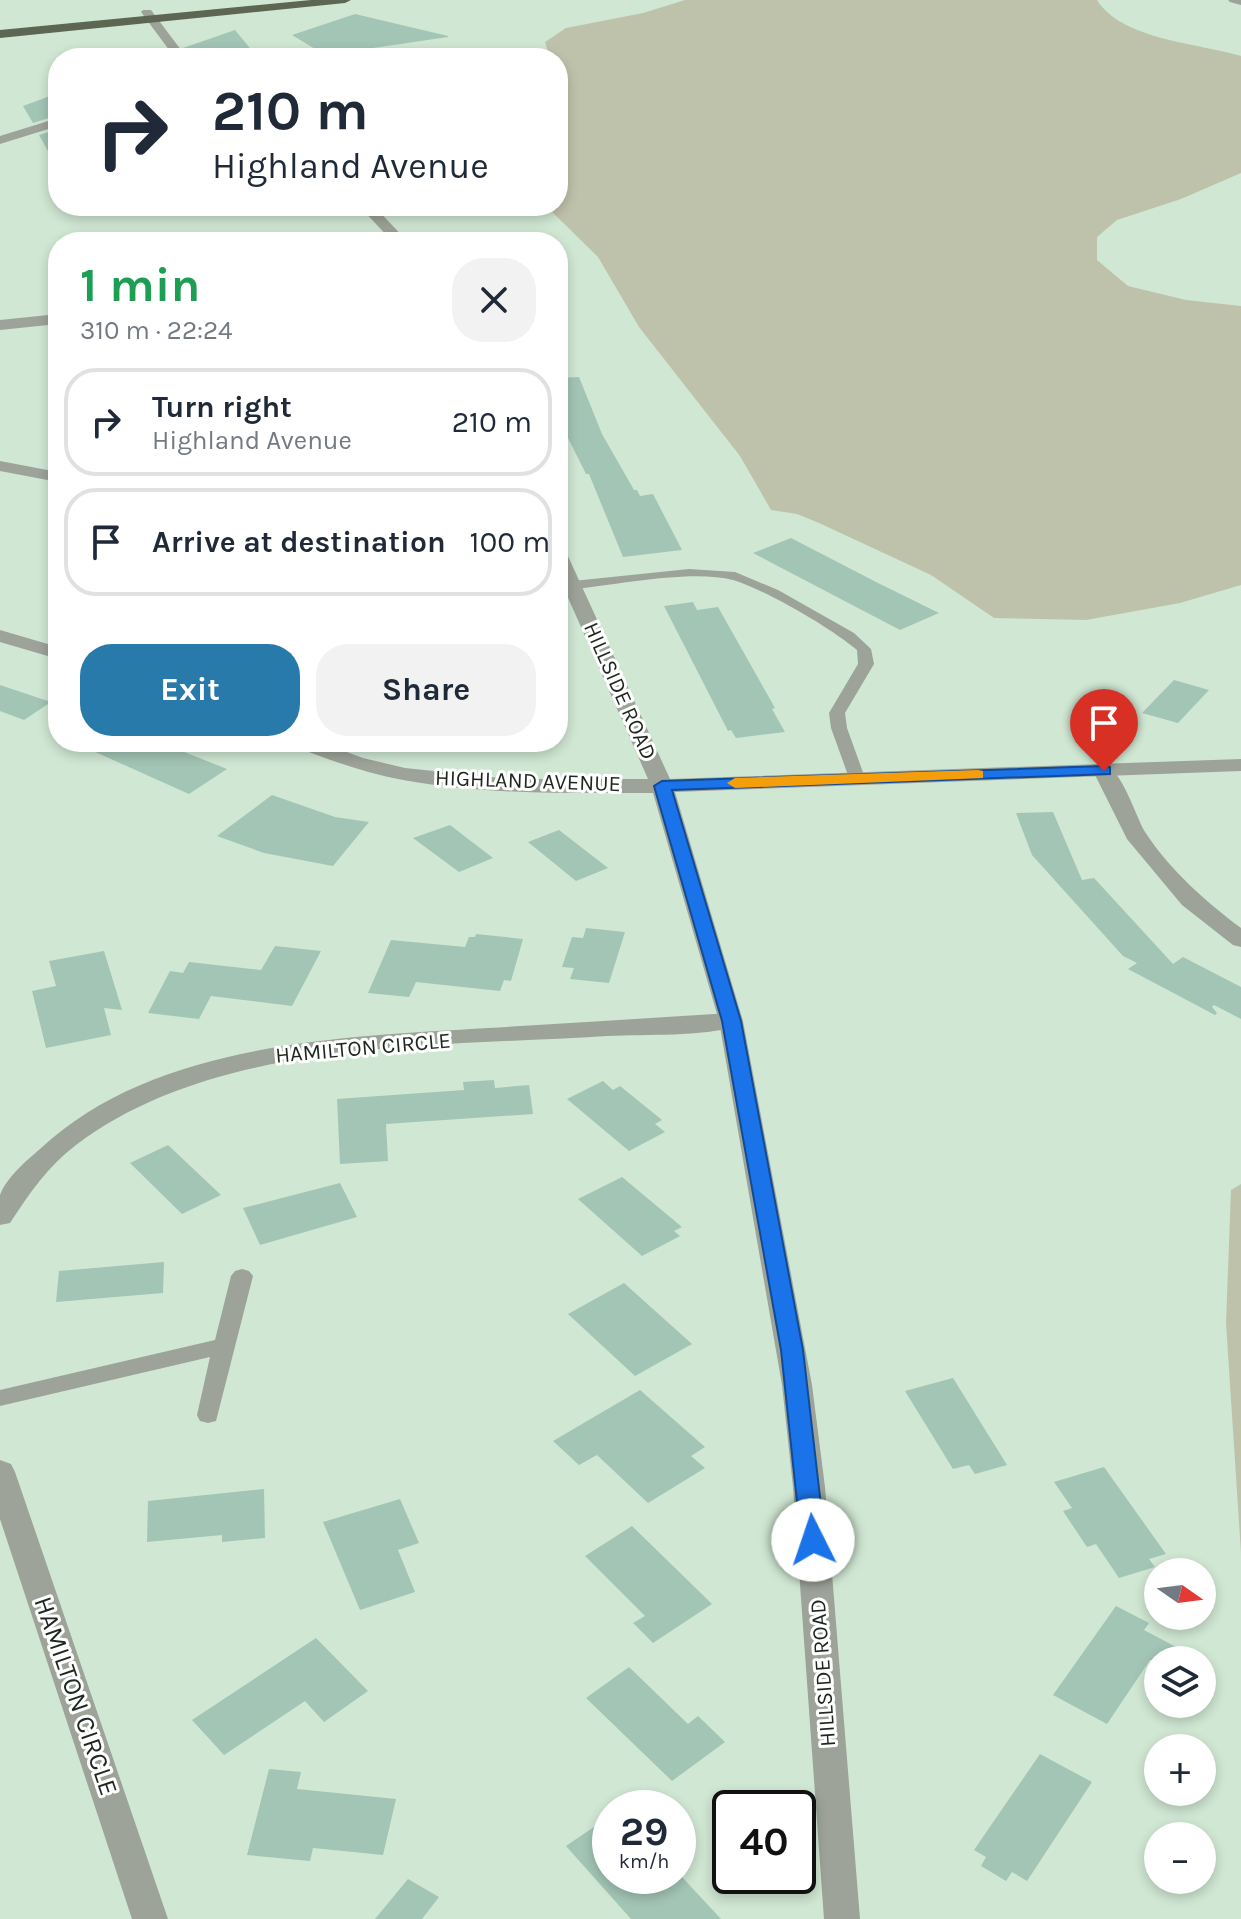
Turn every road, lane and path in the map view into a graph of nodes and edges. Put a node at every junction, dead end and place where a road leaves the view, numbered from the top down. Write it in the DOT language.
graph roads {
  1 [pos="273,0"];
  2 [pos="345,0"];
  3 [pos="1234,0"];
  4 [pos="1241,2"];
  5 [pos="150,16"];
  6 [pos="0,27"];
  7 [pos="0,34"];
  8 [pos="174,48"];
  9 [pos="48,125"];
  10 [pos="0,128"];
  11 [pos="19,133"];
  12 [pos="0,140"];
  13 [pos="376,216"];
  14 [pos="391,232"];
  15 [pos="48,320"];
  16 [pos="0,325"];
  17 [pos="0,466"];
  18 [pos="48,475"];
  19 [pos="568,575"];
  20 [pos="573,585"];
  21 [pos="0,636"];
  22 [pos="48,650"];
  23 [pos="327,752"];
  24 [pos="1241,765"];
  25 [pos="1104,771"];
  26 [pos="857,778"];
  27 [pos="662,786"];
  28 [pos="1241,940"];
  29 [pos="731,1021"];
  30 [pos="0,1216"];
  31 [pos="242,1276"];
  32 [pos="224,1346"];
  33 [pos="0,1398"];
  34 [pos="208,1415"];
  35 [pos="0,1472"];
  36 [pos="150,1919"];
  37 [pos="842,1919"];
  1 -- 5 [label="highway"];
  2 -- 5 [label="highway"];
  3 -- 4 [label="street"];
  5 -- 6 [label="highway"];
  5 -- 7 [label="highway"];
  5 -- 8 [label="street"];
  9 -- 11 [label="street"];
  10 -- 11 [label="street"];
  11 -- 12 [label="street"];
  13 -- 14 [label="street"];
  15 -- 16 [label="street"];
  17 -- 18 [label="street"];
  19 -- 20 [label="street, HILLSIDE ROAD"];
  20 -- 26 [label="lane"];
  20 -- 27 [label="street, HILLSIDE ROAD"];
  21 -- 22 [label="street"];
  23 -- 27 [label="street, HIGHLAND AVENUE"];
  24 -- 25 [label="street, HIGHLAND AVENUE"];
  25 -- 26 [label="street, HIGHLAND AVENUE"];
  25 -- 28 [label="street"];
  26 -- 27 [label="street, HIGHLAND AVENUE"];
  27 -- 29 [label="street, HILLSIDE ROAD"];
  29 -- 30 [label="street, HAMILTON CIRCLE"];
  29 -- 37 [label="street, HILLSIDE ROAD"];
  31 -- 32 [label="lane"];
  32 -- 33 [label="lane"];
  32 -- 34 [label="lane"];
  35 -- 36 [label="street, HAMILTON CIRCLE"];
}
